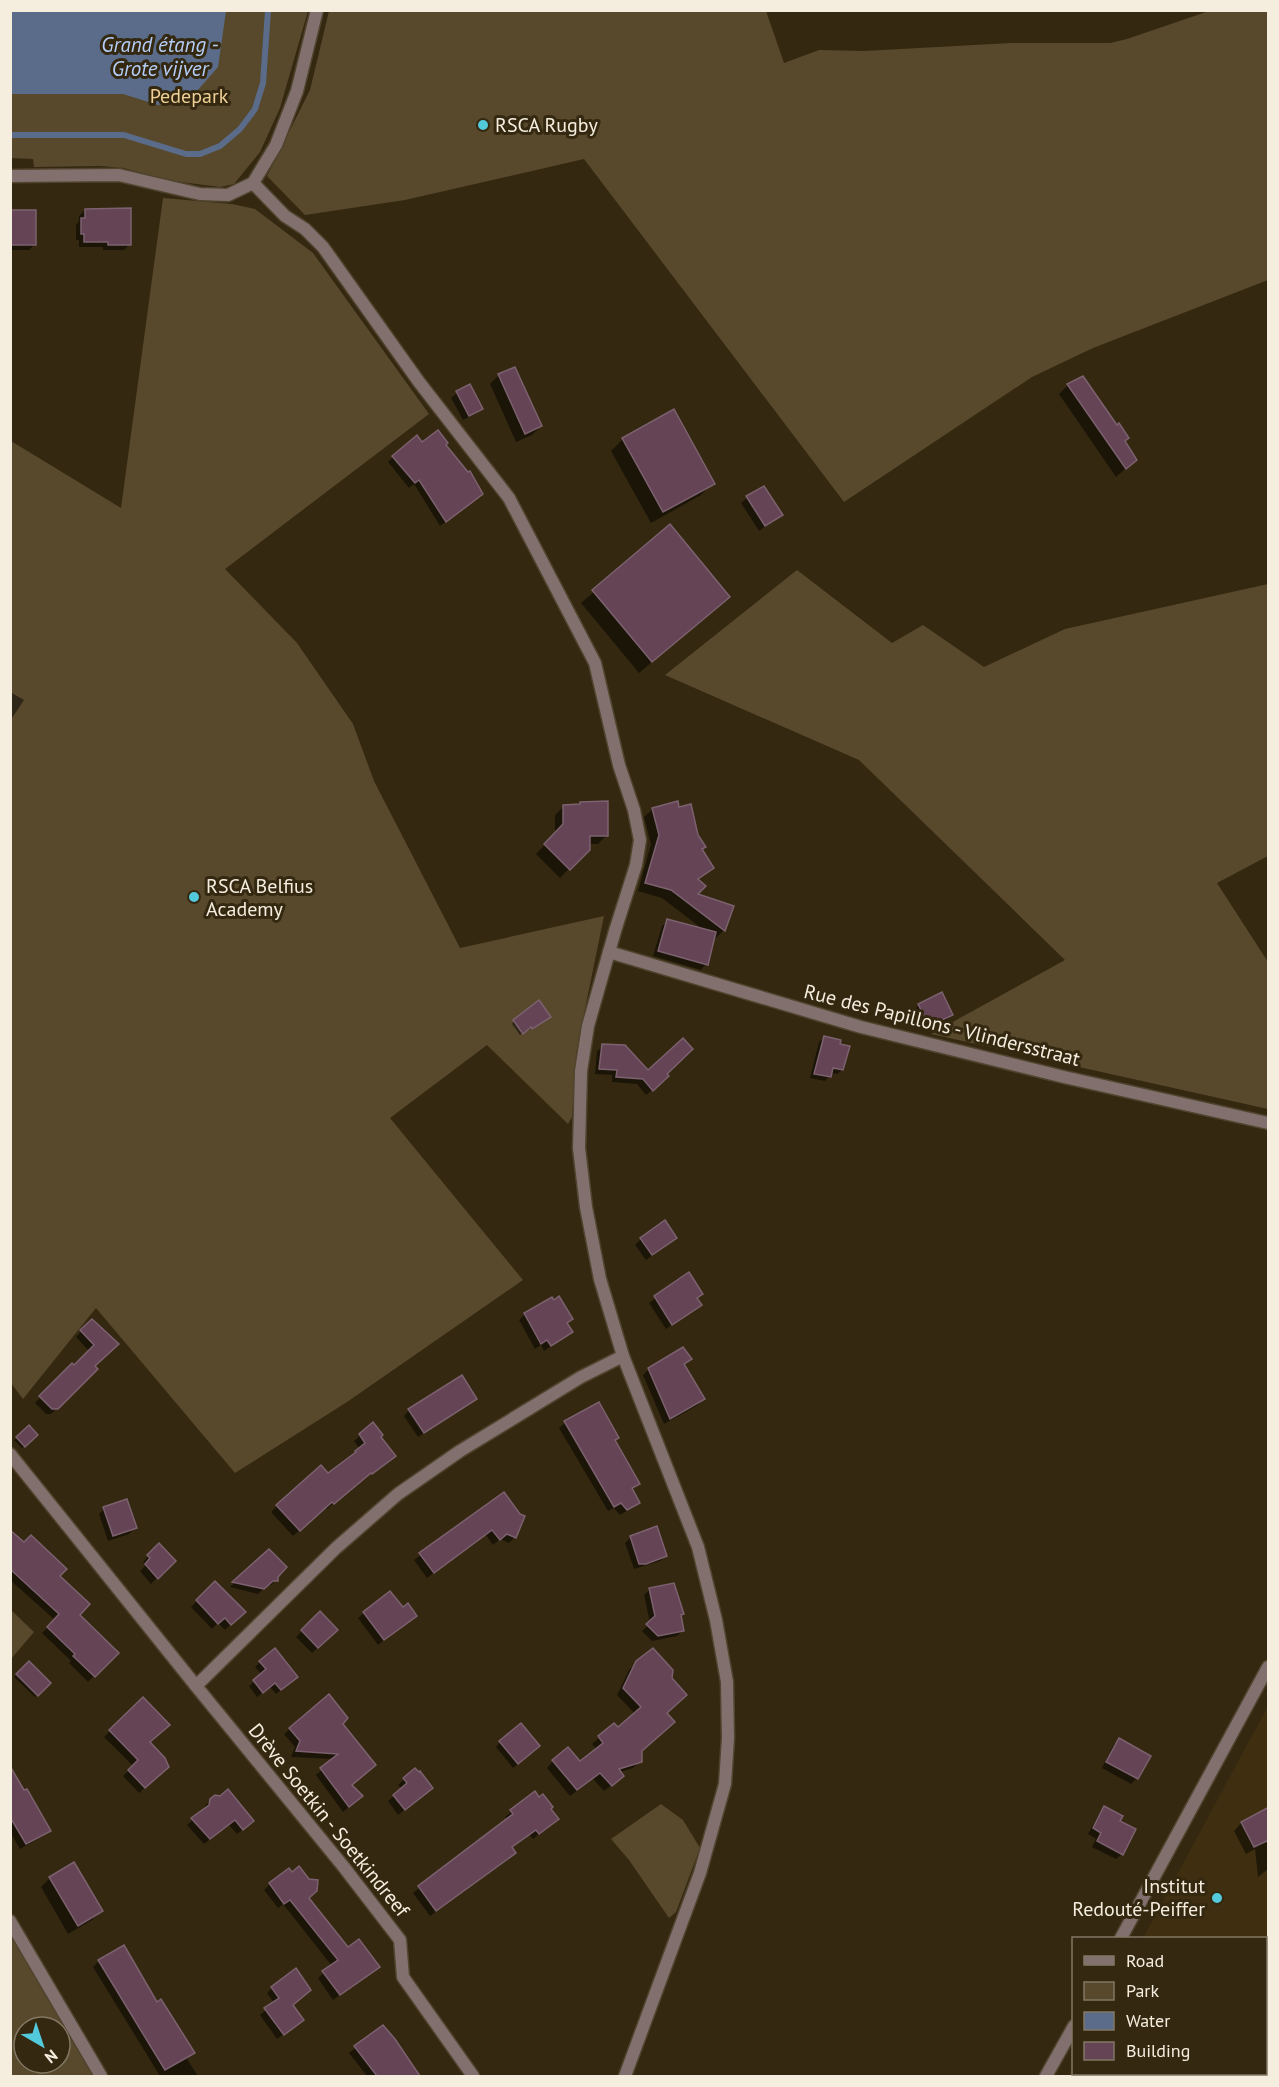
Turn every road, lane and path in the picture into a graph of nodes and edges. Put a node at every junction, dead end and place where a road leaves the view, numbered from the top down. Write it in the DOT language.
graph roads {
  1 [pos="317,10"];
  2 [pos="10,176"];
  3 [pos="253,183"];
  4 [pos="609,952"];
  5 [pos="1269,1123"];
  6 [pos="623,1356"];
  7 [pos="10,1454"];
  8 [pos="1269,1667"];
  9 [pos="195,1686"];
  10 [pos="10,1921"];
  11 [pos="1122,1937"];
  12 [pos="1072,2030"];
  13 [pos="101,2076"];
  14 [pos="473,2076"];
  15 [pos="625,2076"];
  16 [pos="1047,2076"];
  1 -- 3 [label="street"];
  2 -- 3 [label="street"];
  3 -- 4 [label="street"];
  4 -- 5 [label="street, Rue des Papillons - Vlindersstraat"];
  4 -- 6 [label="street"];
  6 -- 9 [label="street"];
  6 -- 15 [label="street"];
  7 -- 9 [label="street, Drève Soetkin - Soetkindreef"];
  8 -- 11 [label="street"];
  9 -- 14 [label="street, Drève Soetkin - Soetkindreef"];
  10 -- 13 [label="street"];
  12 -- 16 [label="street"];
}
